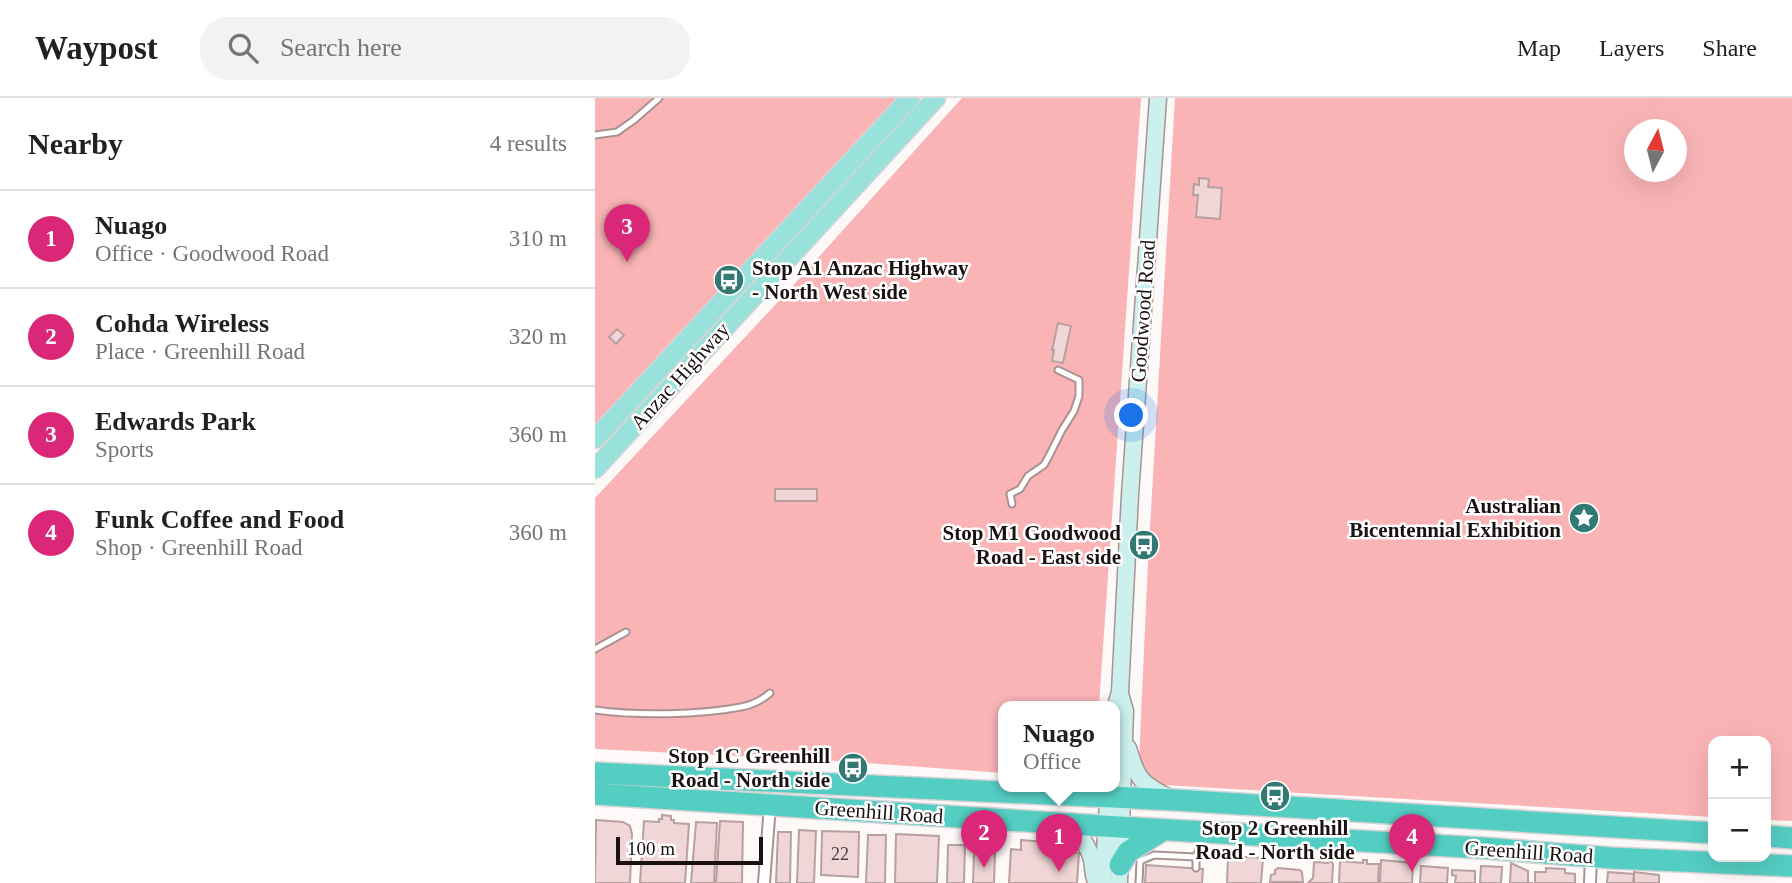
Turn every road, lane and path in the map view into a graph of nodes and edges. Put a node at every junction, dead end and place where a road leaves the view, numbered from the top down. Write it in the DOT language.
graph roads {
  1 [pos="659,98"];
  2 [pos="910,98"];
  3 [pos="936,98"];
  4 [pos="1158,98"];
  5 [pos="595,135"];
  6 [pos="1058,369"];
  7 [pos="595,439"];
  8 [pos="598,461"];
  9 [pos="1012,504"];
  10 [pos="626,632"];
  11 [pos="595,649"];
  12 [pos="1120,692"];
  13 [pos="770,693"];
  14 [pos="1117,701"];
  15 [pos="595,710"];
  16 [pos="1125,736"];
  17 [pos="1120,760"];
  18 [pos="595,773"];
  19 [pos="647,776"];
  20 [pos="854,785"];
  21 [pos="1048,792"];
  22 [pos="595,794"];
  23 [pos="1038,794"];
  24 [pos="1113,794"];
  25 [pos="1175,800"];
  26 [pos="699,801"];
  27 [pos="770,805"];
  28 [pos="909,814"];
  29 [pos="1509,821"];
  30 [pos="1548,823"];
  31 [pos="1071,824"];
  32 [pos="1114,827"];
  33 [pos="1163,830"];
  34 [pos="1206,832"];
  35 [pos="1708,833"];
  36 [pos="1771,836"];
  37 [pos="1792,838"];
  38 [pos="1543,852"];
  39 [pos="1591,856"];
  40 [pos="1196,857"];
  41 [pos="1792,866"];
  42 [pos="1196,868"];
  43 [pos="1120,874"];
  44 [pos="764,883"];
  45 [pos="1097,883"];
  46 [pos="1103,883"];
  47 [pos="1139,883"];
  48 [pos="1590,883"];
  1 -- 5 [label="lane"];
  2 -- 7 [label="main road, Anzac Highway"];
  3 -- 8 [label="main road, Anzac Highway"];
  4 -- 12 [label="main road, Goodwood Road"];
  6 -- 9 [label="lane"];
  10 -- 11 [label="lane"];
  12 -- 14 [label="main road, Goodwood Road"];
  12 -- 16 [label="main road, Goodwood Road"];
  13 -- 15 [label="lane"];
  16 -- 17 [label="main road, Goodwood Road"];
  16 -- 25 [label="main road"];
  18 -- 19 [label="highway, Greenhill Road"];
  19 -- 20 [label="highway, Greenhill Road"];
  19 -- 26 [label="highway"];
  20 -- 23 [label="highway, Greenhill Road"];
  20 -- 28 [label="highway"];
  21 -- 23 [label="highway"];
  22 -- 26 [label="highway, Greenhill Road"];
  23 -- 24 [label="highway, Greenhill Road"];
  24 -- 25 [label="highway, Greenhill Road"];
  24 -- 32 [label="main road, Goodwood Road"];
  25 -- 29 [label="highway, Greenhill Road"];
  26 -- 27 [label="highway, Greenhill Road"];
  27 -- 28 [label="highway, Greenhill Road"];
  27 -- 44 [label="street"];
  28 -- 31 [label="highway, Greenhill Road"];
  29 -- 30 [label="highway, Greenhill Road"];
  29 -- 38 [label="highway"];
  30 -- 35 [label="highway, Greenhill Road"];
  30 -- 39 [label="highway"];
  31 -- 32 [label="highway, Greenhill Road"];
  31 -- 45 [label="main road"];
  32 -- 33 [label="highway, Greenhill Road"];
  32 -- 43 [label="main road, Goodwood Road"];
  32 -- 46 [label="main road, Goodwood Road"];
  33 -- 34 [label="highway, Greenhill Road"];
  33 -- 43 [label="highway"];
  34 -- 38 [label="highway, Greenhill Road"];
  34 -- 40 [label="lane"];
  36 -- 37 [label="highway"];
  38 -- 39 [label="highway, Greenhill Road"];
  39 -- 41 [label="highway, Greenhill Road"];
  39 -- 48 [label="street"];
  40 -- 42 [label="lane"];
  40 -- 47 [label="lane"];
}
